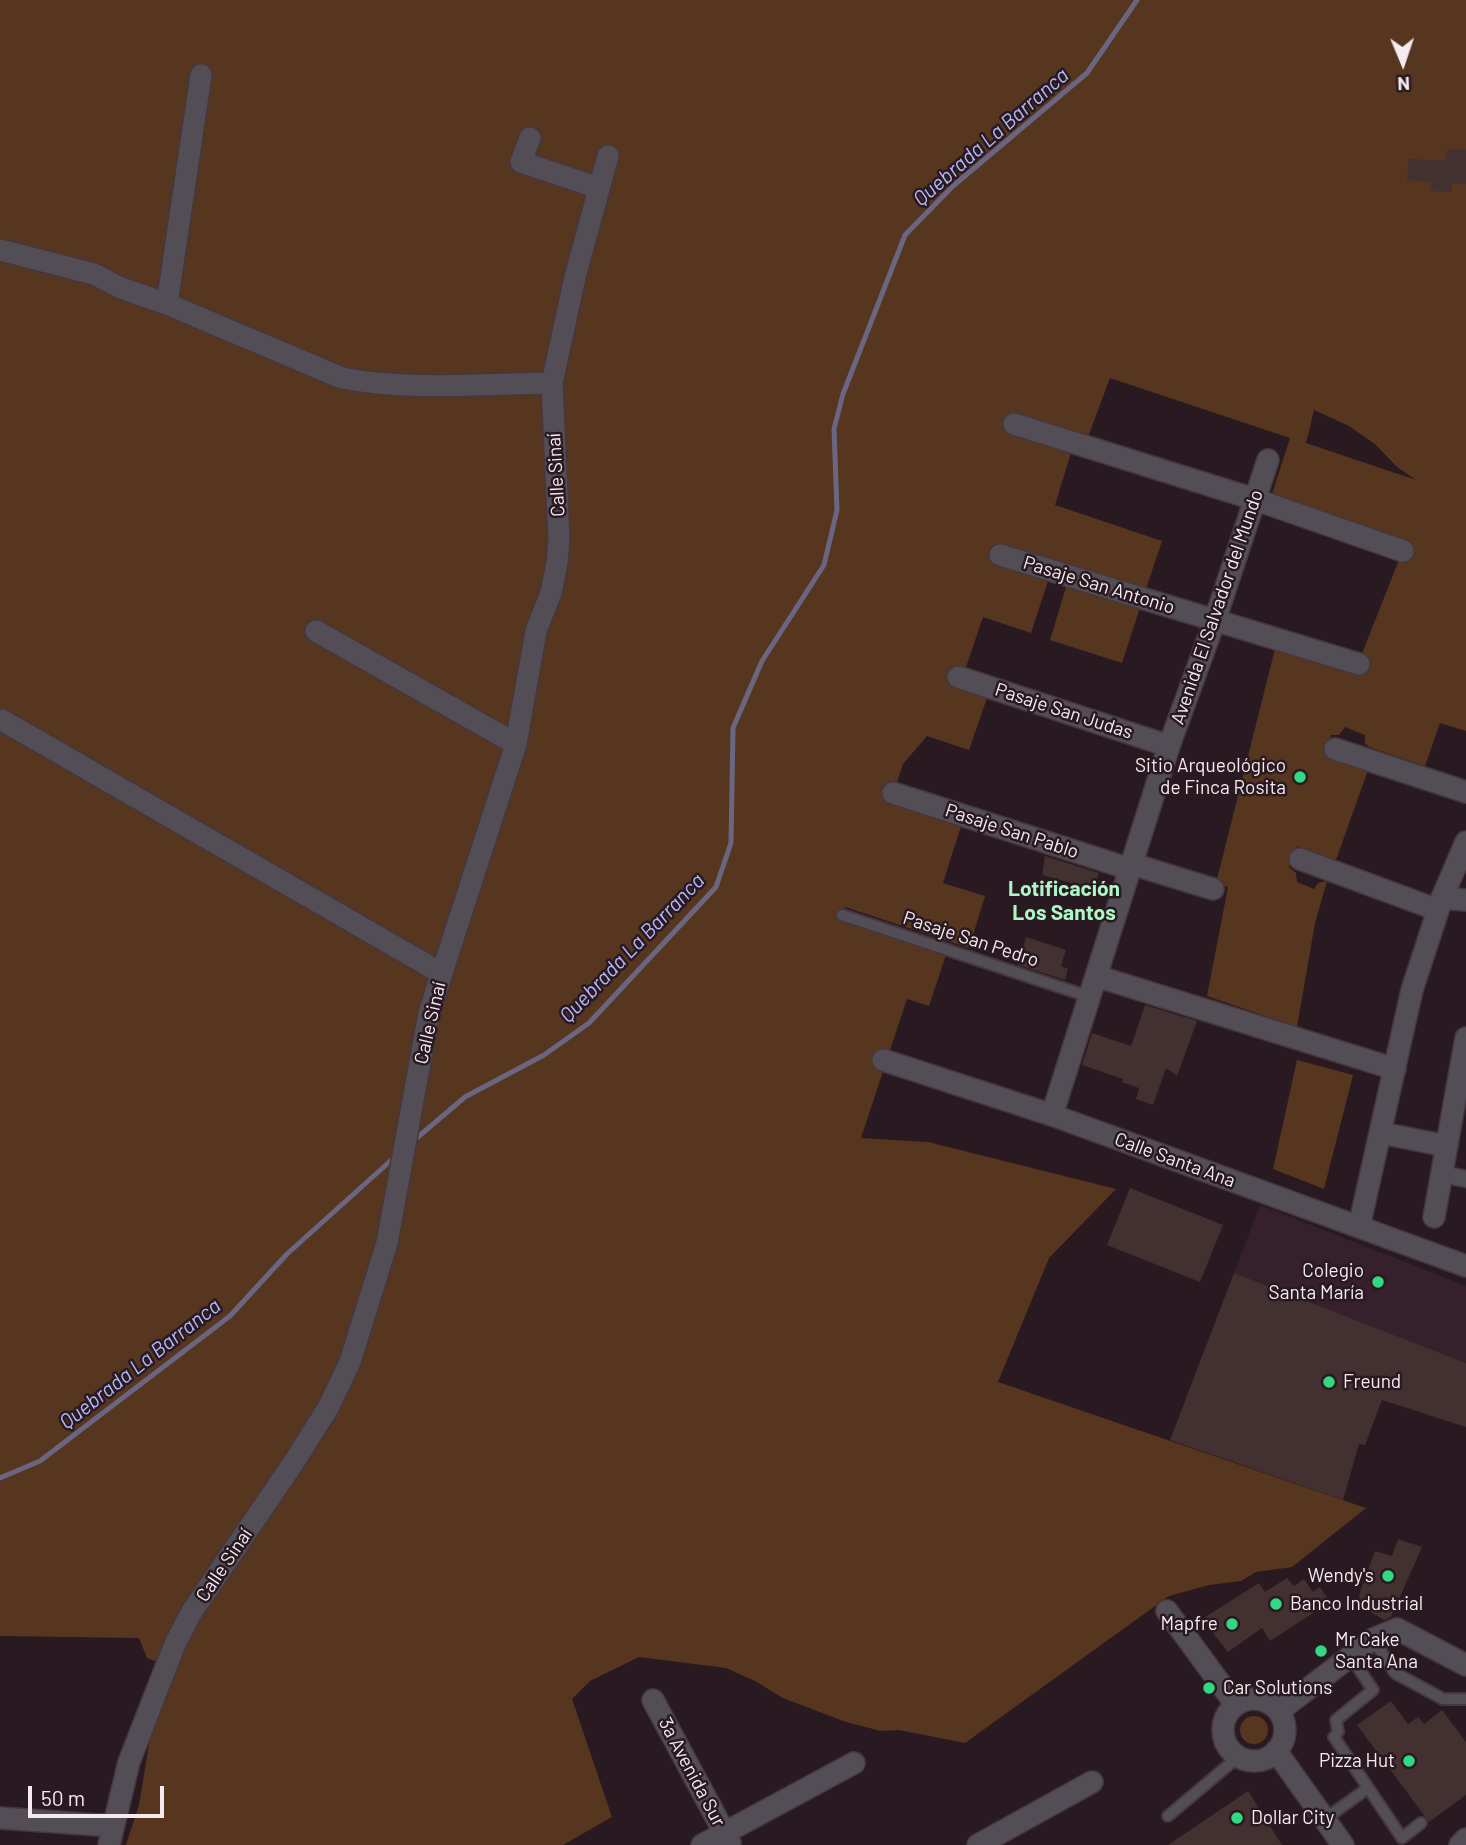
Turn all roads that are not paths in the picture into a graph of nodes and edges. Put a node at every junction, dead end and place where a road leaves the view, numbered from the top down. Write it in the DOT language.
graph roads {
  1 [pos="201,75"];
  2 [pos="530,138"];
  3 [pos="608,156"];
  4 [pos="599,188"];
  5 [pos="0,250"];
  6 [pos="167,304"];
  7 [pos="552,383"];
  8 [pos="1014,424"];
  9 [pos="1268,460"];
  10 [pos="1254,499"];
  11 [pos="1403,551"];
  12 [pos="1000,555"];
  13 [pos="1215,620"];
  14 [pos="316,631"];
  15 [pos="1359,664"];
  16 [pos="958,677"];
  17 [pos="2,720"];
  18 [pos="516,744"];
  19 [pos="1169,746"];
  20 [pos="1335,749"];
  21 [pos="1466,792"];
  22 [pos="893,793"];
  23 [pos="1466,842"];
  24 [pos="1300,859"];
  25 [pos="1131,867"];
  26 [pos="1213,889"];
  27 [pos="1466,900"];
  28 [pos="1440,904"];
  29 [pos="842,915"];
  30 [pos="441,973"];
  31 [pos="1093,987"];
  32 [pos="1466,1038"];
  33 [pos="883,1060"];
  34 [pos="1395,1069"];
  35 [pos="1462,1088"];
  36 [pos="1052,1115"];
  37 [pos="1381,1133"];
  38 [pos="1447,1146"];
  39 [pos="1442,1174"];
  40 [pos="1466,1179"];
  41 [pos="1434,1217"];
  42 [pos="1359,1227"];
  43 [pos="1466,1266"];
  44 [pos="1167,1611"];
  45 [pos="1373,1639"];
  46 [pos="1351,1657"];
  47 [pos="1466,1665"];
  48 [pos="1466,1699"];
  49 [pos="653,1700"];
  50 [pos="1236,1705"];
  51 [pos="1279,1712"];
  52 [pos="1276,1751"];
  53 [pos="1238,1756"];
  54 [pos="854,1763"];
  55 [pos="1092,1782"];
  56 [pos="1368,1788"];
  57 [pos="1168,1816"];
  58 [pos="0,1818"];
  59 [pos="1325,1819"];
  60 [pos="1421,1823"];
  61 [pos="111,1836"];
  62 [pos="728,1839"];
  63 [pos="1466,1839"];
  64 [pos="702,1845"];
  65 [pos="978,1845"];
  66 [pos="1343,1845"];
  67 [pos="1460,1845"];
  1 -- 6 [label="street"];
  2 -- 4 [label="street"];
  3 -- 4 [label="street, Calle Sinaí"];
  4 -- 7 [label="street, Calle Sinaí"];
  5 -- 6 [label="street"];
  6 -- 7 [label="street"];
  7 -- 18 [label="street, Calle Sinaí"];
  8 -- 10 [label="street"];
  9 -- 10 [label="street, Avenida El Salvador del Mundo"];
  10 -- 11 [label="street"];
  10 -- 13 [label="street, Avenida El Salvador del Mundo"];
  12 -- 13 [label="street, Pasaje San Antonio"];
  13 -- 15 [label="street, Pasaje San Antonio"];
  13 -- 19 [label="street, Avenida El Salvador del Mundo"];
  14 -- 18 [label="street"];
  16 -- 19 [label="street, Pasaje San Judas"];
  17 -- 30 [label="street"];
  18 -- 30 [label="street, Calle Sinaí"];
  19 -- 25 [label="street, Avenida El Salvador del Mundo"];
  20 -- 21 [label="street"];
  22 -- 25 [label="street, Pasaje San Pablo"];
  23 -- 28 [label="street"];
  24 -- 28 [label="street"];
  25 -- 26 [label="street, Pasaje San Pablo"];
  25 -- 31 [label="street, Avenida El Salvador del Mundo"];
  27 -- 28 [label="street"];
  28 -- 34 [label="street"];
  29 -- 31 [label="lane, Pasaje San Pedro"];
  30 -- 61 [label="street, Calle Sinaí"];
  31 -- 34 [label="street"];
  31 -- 36 [label="street, Avenida El Salvador del Mundo"];
  32 -- 35 [label="street"];
  33 -- 36 [label="street, Calle Santa Ana"];
  34 -- 37 [label="street"];
  35 -- 38 [label="street"];
  36 -- 42 [label="street, Calle Santa Ana"];
  37 -- 38 [label="street"];
  37 -- 42 [label="street"];
  38 -- 39 [label="street"];
  39 -- 40 [label="street"];
  39 -- 41 [label="street"];
  42 -- 43 [label="street, Calle Santa Ana"];
  44 -- 50 [label="street"];
  45 -- 46 [label="street"];
  45 -- 47 [label="street"];
  45 -- 48 [label="lane"];
  46 -- 51 [label="street"];
  46 -- 56 [label="lane"];
  49 -- 62 [label="street, 3a Avenida Sur"];
  50 -- 51 [label="street"];
  50 -- 53 [label="street"];
  51 -- 52 [label="street"];
  52 -- 53 [label="street"];
  52 -- 59 [label="street"];
  53 -- 57 [label="lane"];
  54 -- 62 [label="street"];
  55 -- 65 [label="street"];
  56 -- 59 [label="lane"];
  56 -- 60 [label="lane"];
  58 -- 61 [label="street"];
  59 -- 66 [label="street"];
  62 -- 64 [label="street"];
  63 -- 67 [label="street"];
}
